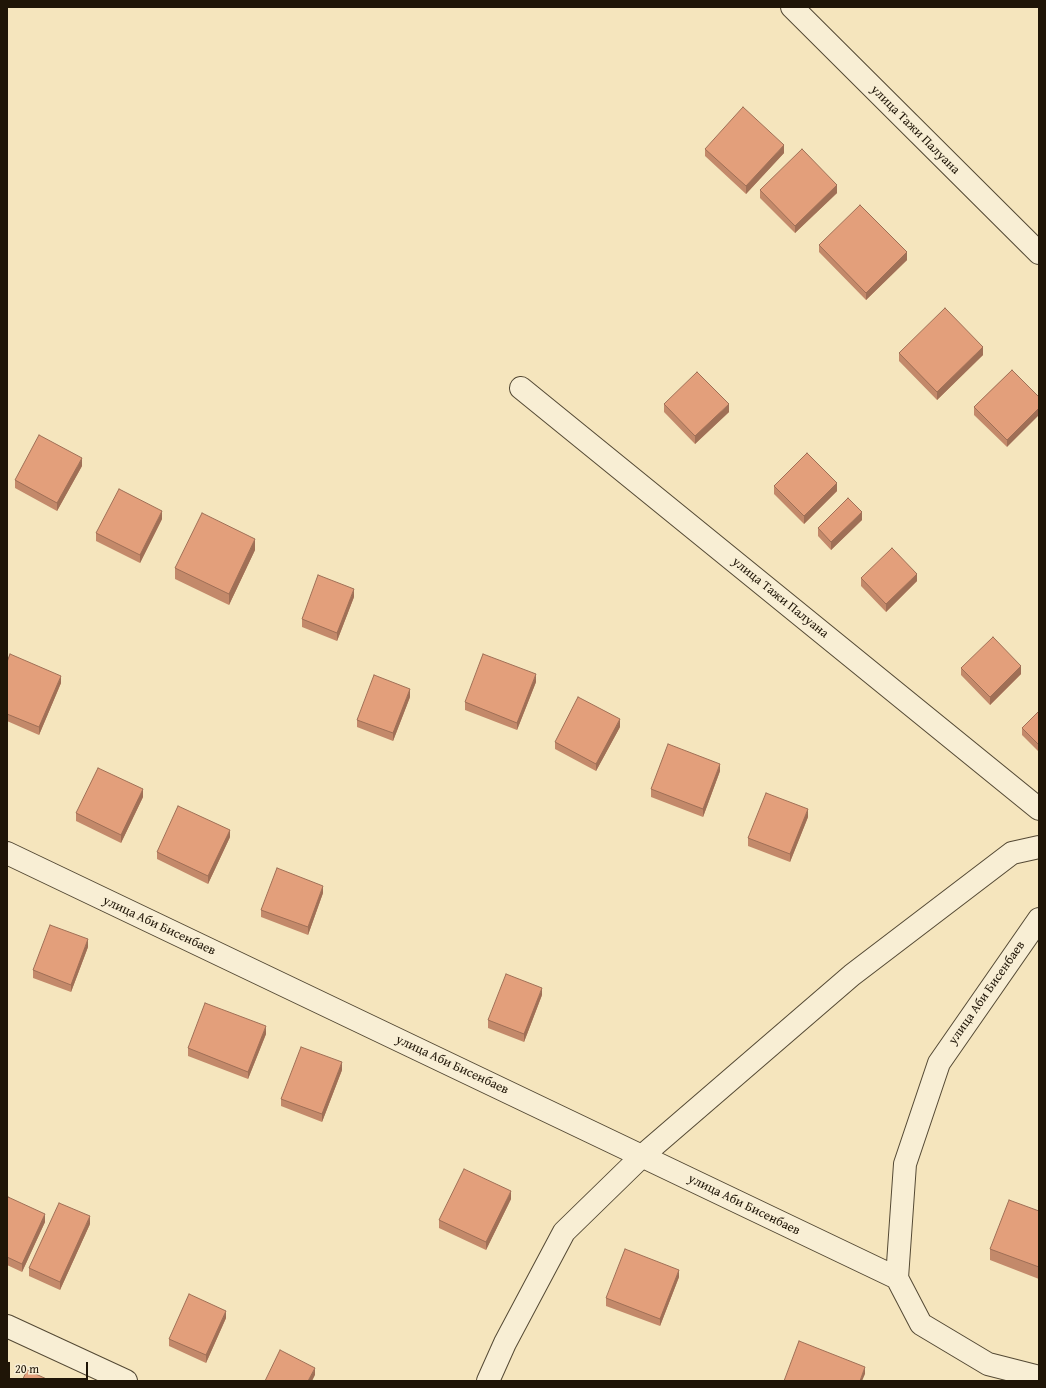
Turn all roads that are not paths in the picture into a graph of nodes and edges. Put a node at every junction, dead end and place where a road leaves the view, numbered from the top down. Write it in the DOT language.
graph roads {
  1 [pos="792,7"];
  2 [pos="1039,253"];
  3 [pos="521,388"];
  4 [pos="1039,808"];
  5 [pos="1039,847"];
  6 [pos="7,853"];
  7 [pos="1039,919"];
  8 [pos="642,1156"];
  9 [pos="897,1278"];
  10 [pos="7,1326"];
  11 [pos="1039,1377"];
  12 [pos="126,1381"];
  13 [pos="488,1381"];
  1 -- 2 [label="street, улица Тажи Палуана"];
  3 -- 4 [label="street, улица Тажи Палуана"];
  5 -- 8 [label="street"];
  6 -- 8 [label="street, улица Аби Бисенбаев"];
  7 -- 9 [label="street, улица Аби Бисенбаев"];
  8 -- 9 [label="street, улица Аби Бисенбаев"];
  8 -- 13 [label="street"];
  9 -- 11 [label="street"];
  10 -- 12 [label="street"];
}
